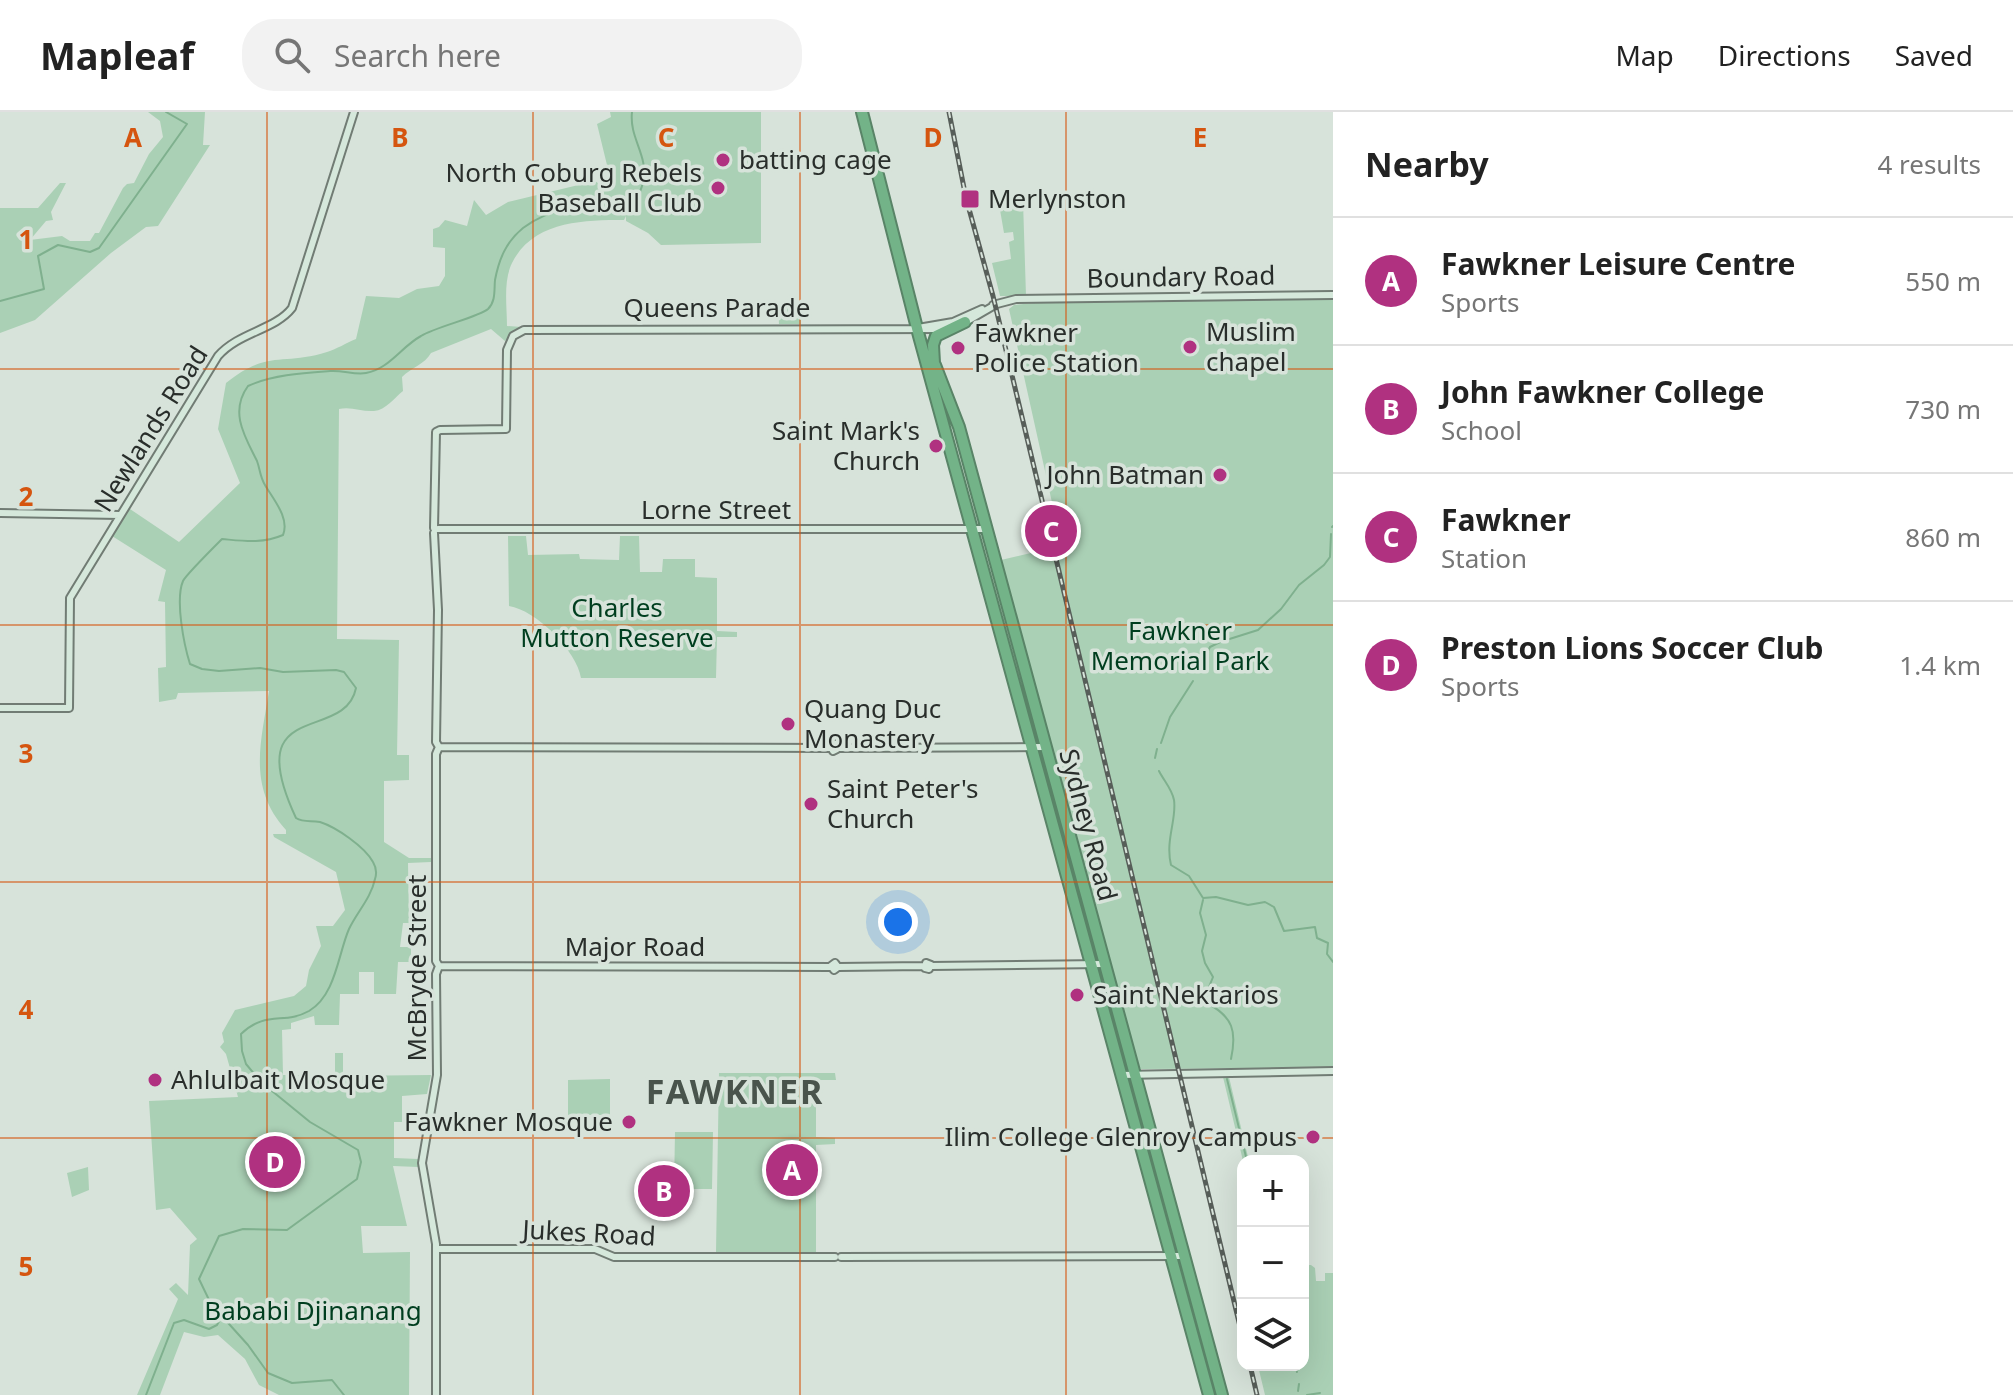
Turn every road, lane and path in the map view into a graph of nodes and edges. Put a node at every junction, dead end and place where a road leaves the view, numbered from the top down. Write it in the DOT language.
graph roads {
  1 [pos="354,112"];
  2 [pos="862,112"];
  3 [pos="1333,295"];
  4 [pos="996,304"];
  5 [pos="965,322"];
  6 [pos="921,328"];
  7 [pos="934,363"];
  8 [pos="435,438"];
  9 [pos="0,513"];
  10 [pos="120,515"];
  11 [pos="986,529"];
  12 [pos="973,530"];
  13 [pos="437,531"];
  14 [pos="0,708"];
  15 [pos="439,747"];
  16 [pos="1044,747"];
  17 [pos="1031,748"];
  18 [pos="1104,964"];
  19 [pos="439,966"];
  20 [pos="1091,966"];
  21 [pos="1333,1071"];
  22 [pos="1134,1073"];
  23 [pos="1121,1075"];
  24 [pos="436,1249"];
  25 [pos="1171,1256"];
  26 [pos="1184,1256"];
  27 [pos="436,1395"];
  28 [pos="1209,1395"];
  29 [pos="1222,1395"];
  1 -- 10 [label="street, Newlands Road"];
  2 -- 6 [label="highway, Sydney Road"];
  3 -- 4 [label="street, Boundary Road"];
  4 -- 5 [label="street, Boundary Road"];
  4 -- 6 [label="street, Boundary Road"];
  5 -- 6 [label="street, Boundary Road"];
  5 -- 7 [label="highway"];
  6 -- 7 [label="highway, Sydney Road"];
  6 -- 8 [label="street, Queens Parade"];
  6 -- 12 [label="highway, Sydney Road"];
  7 -- 11 [label="highway, Sydney Road"];
  8 -- 13 [label="street, McBryde Street"];
  9 -- 10 [label="street"];
  10 -- 14 [label="street, Newlands Road"];
  11 -- 12 [label="street, Lorne Street"];
  11 -- 16 [label="highway, Sydney Road"];
  12 -- 13 [label="street, Lorne Street"];
  12 -- 17 [label="highway, Sydney Road"];
  13 -- 15 [label="street, McBryde Street"];
  15 -- 17 [label="street"];
  15 -- 19 [label="street, McBryde Street"];
  16 -- 17 [label="street"];
  16 -- 18 [label="highway, Sydney Road"];
  17 -- 20 [label="highway, Sydney Road"];
  18 -- 20 [label="street, Major Road"];
  18 -- 22 [label="highway, Sydney Road"];
  19 -- 20 [label="street, Major Road"];
  19 -- 24 [label="street, McBryde Street"];
  20 -- 23 [label="highway, Sydney Road"];
  21 -- 22 [label="street"];
  22 -- 23 [label="street"];
  22 -- 26 [label="highway, Sydney Road"];
  23 -- 25 [label="highway, Sydney Road"];
  24 -- 25 [label="street, Jukes Road"];
  24 -- 27 [label="street, McBryde Street"];
  25 -- 26 [label="street, Jukes Road"];
  25 -- 28 [label="highway, Sydney Road"];
  26 -- 29 [label="highway, Sydney Road"];
}
